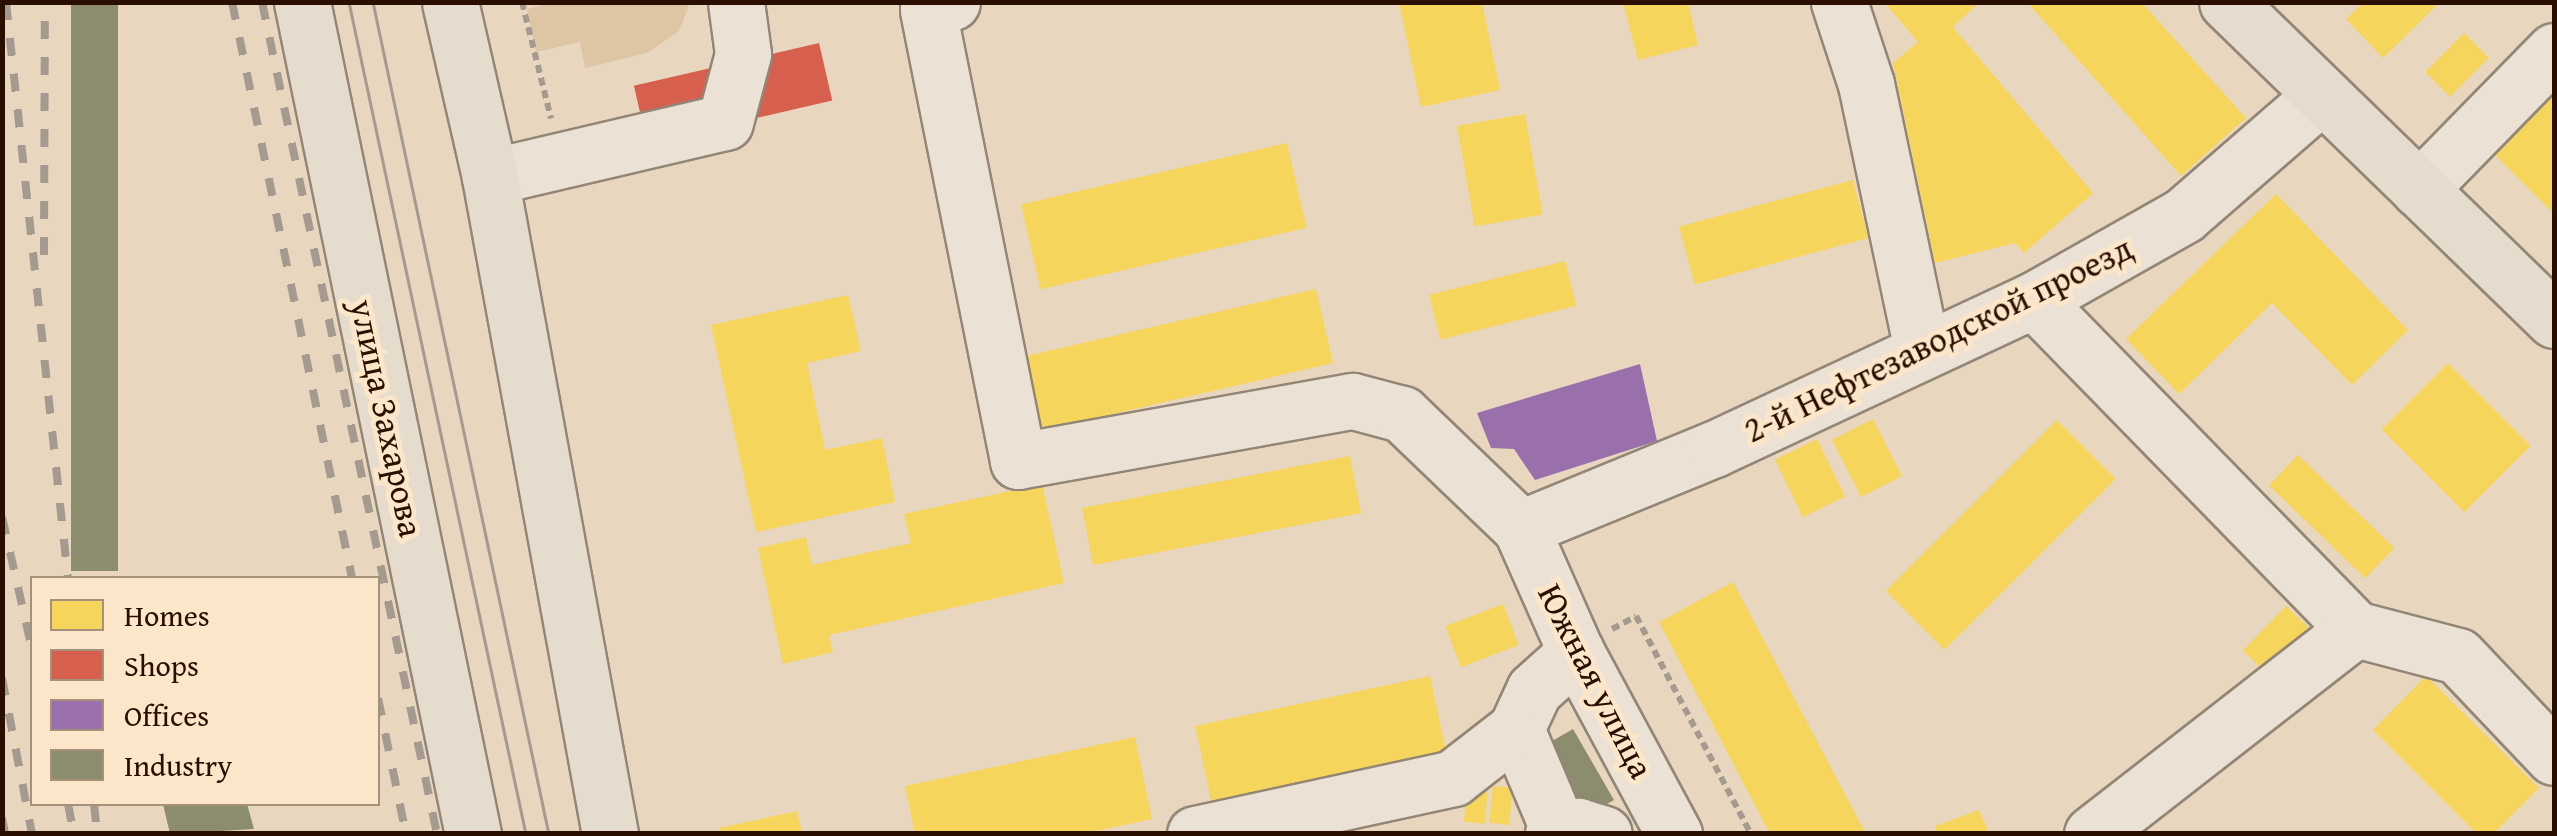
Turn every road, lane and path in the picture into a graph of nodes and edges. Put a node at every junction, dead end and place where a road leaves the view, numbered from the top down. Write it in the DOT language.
graph roads {
  1 [pos="302,2"];
  2 [pos="522,2"];
  3 [pos="736,2"];
  4 [pos="952,2"];
  5 [pos="1839,2"];
  6 [pos="2227,2"];
  7 [pos="451,3"];
  8 [pos="2554,51"];
  9 [pos="2322,95"];
  10 [pos="561,158"];
  11 [pos="490,177"];
  12 [pos="2419,189"];
  13 [pos="2034,300"];
  14 [pos="2554,320"];
  15 [pos="1922,350"];
  16 [pos="1521,528"];
  17 [pos="2355,628"];
  18 [pos="1587,644"];
  19 [pos="1516,729"];
  20 [pos="2554,757"];
  21 [pos="1572,832"];
  22 [pos="473,834"];
  23 [pos="610,834"];
  24 [pos="1195,834"];
  25 [pos="1674,834"];
  26 [pos="1751,834"];
  27 [pos="2092,834"];
  1 -- 22 [label="main road, улица Захарова"];
  2 -- 10 [label="path"];
  3 -- 10 [label="street"];
  4 -- 16 [label="street"];
  5 -- 15 [label="street"];
  6 -- 9 [label="main road"];
  7 -- 11 [label="main road"];
  8 -- 12 [label="street"];
  9 -- 12 [label="main road"];
  9 -- 13 [label="street, 2-й Нефтезаводской проезд"];
  10 -- 11 [label="street"];
  11 -- 23 [label="main road"];
  12 -- 14 [label="main road"];
  13 -- 15 [label="street, 2-й Нефтезаводской проезд"];
  13 -- 17 [label="street"];
  15 -- 16 [label="street, 2-й Нефтезаводской проезд"];
  16 -- 18 [label="street, Южная улица"];
  17 -- 20 [label="street"];
  17 -- 27 [label="street"];
  18 -- 19 [label="street"];
  18 -- 25 [label="street, Южная улица"];
  18 -- 26 [label="path"];
  19 -- 21 [label="street"];
  19 -- 24 [label="street"];
}
